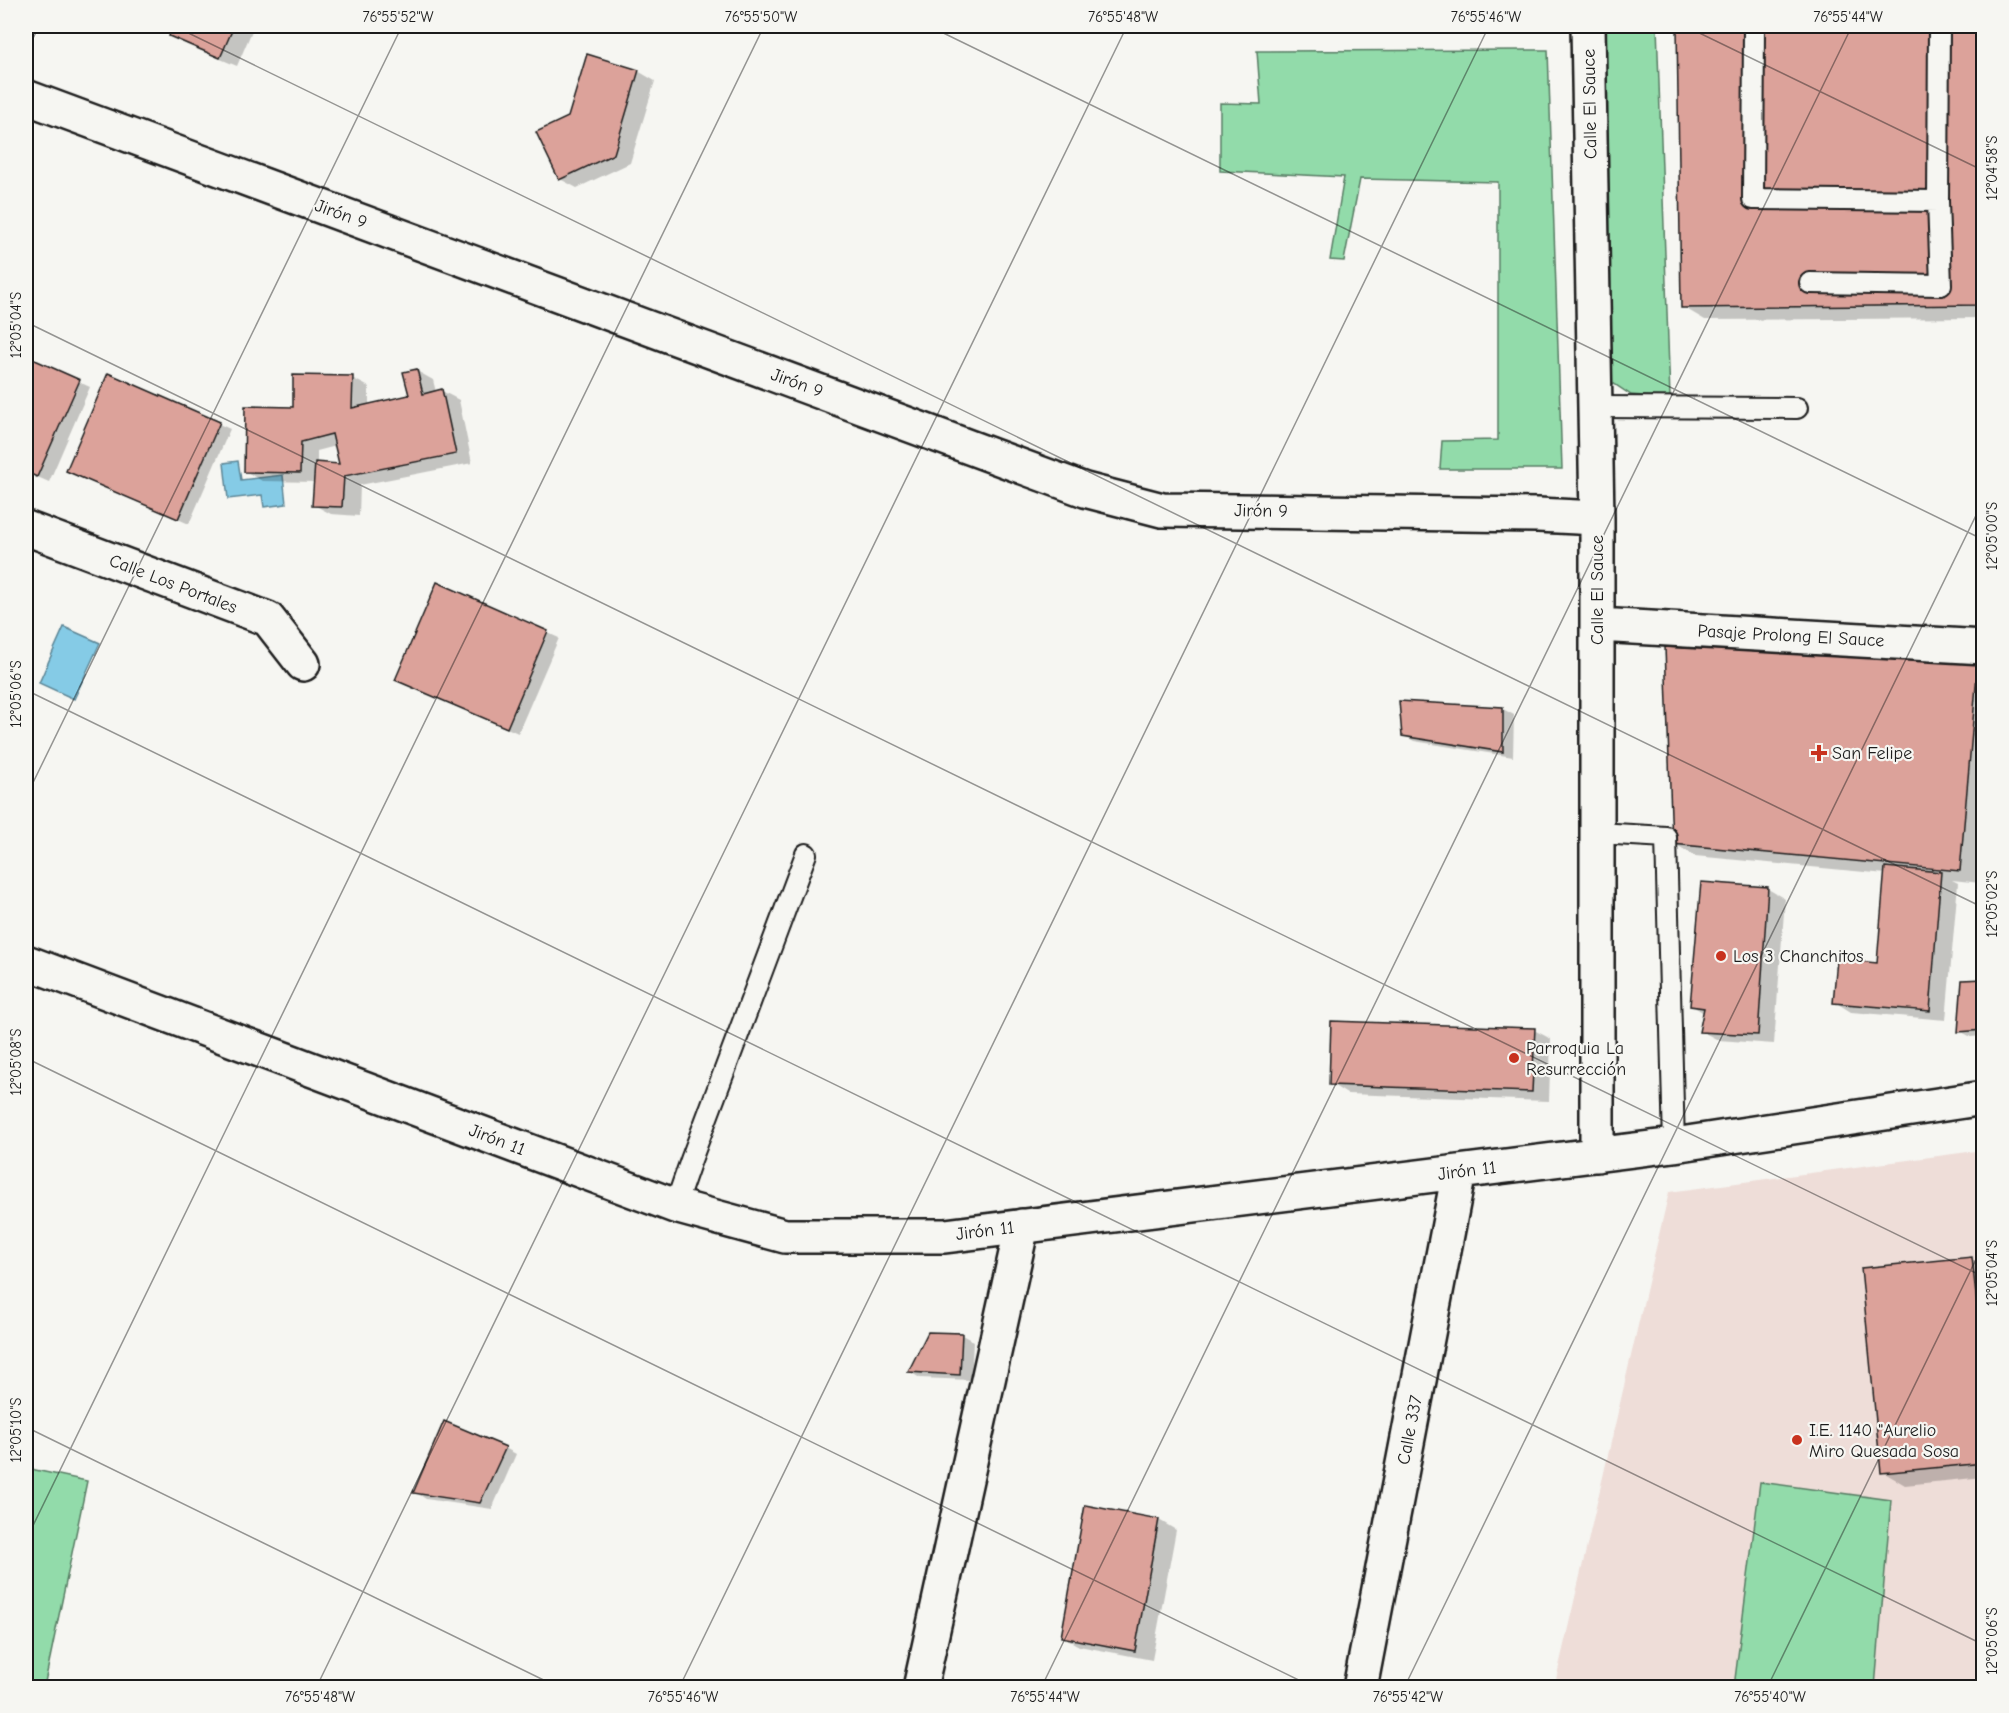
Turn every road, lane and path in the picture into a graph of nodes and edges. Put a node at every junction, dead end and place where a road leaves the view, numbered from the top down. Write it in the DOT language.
graph roads {
  1 [pos="1588,26"];
  2 [pos="1754,26"];
  3 [pos="1939,26"];
  4 [pos="26,97"];
  5 [pos="1938,201"];
  6 [pos="1810,283"];
  7 [pos="1596,407"];
  8 [pos="1797,408"];
  9 [pos="1597,518"];
  10 [pos="26,528"];
  11 [pos="1598,624"];
  12 [pos="1983,646"];
  13 [pos="303,664"];
  14 [pos="1598,833"];
  15 [pos="806,854"];
  16 [pos="26,962"];
  17 [pos="1983,1098"];
  18 [pos="1674,1145"];
  19 [pos="1597,1155"];
  20 [pos="1459,1172"];
  21 [pos="675,1206"];
  22 [pos="1022,1226"];
  23 [pos="920,1688"];
  24 [pos="1360,1688"];
  1 -- 7 [label="street, Calle El Sauce"];
  2 -- 5 [label="lane"];
  3 -- 5 [label="lane"];
  4 -- 9 [label="street, Jirón 9"];
  5 -- 6 [label="lane"];
  7 -- 8 [label="lane"];
  7 -- 9 [label="street, Calle El Sauce"];
  9 -- 11 [label="street, Calle El Sauce"];
  10 -- 13 [label="street, Calle Los Portales"];
  11 -- 12 [label="street, Pasaje Prolong El Sauce"];
  11 -- 14 [label="street, Calle El Sauce"];
  14 -- 18 [label="lane"];
  14 -- 19 [label="street, Calle El Sauce"];
  15 -- 21 [label="lane"];
  16 -- 21 [label="street, Jirón 11"];
  17 -- 18 [label="street, Jirón 11"];
  18 -- 19 [label="street, Jirón 11"];
  19 -- 20 [label="street, Jirón 11"];
  20 -- 22 [label="street, Jirón 11"];
  20 -- 24 [label="street, Calle 337"];
  21 -- 22 [label="street, Jirón 11"];
  22 -- 23 [label="street"];
}
